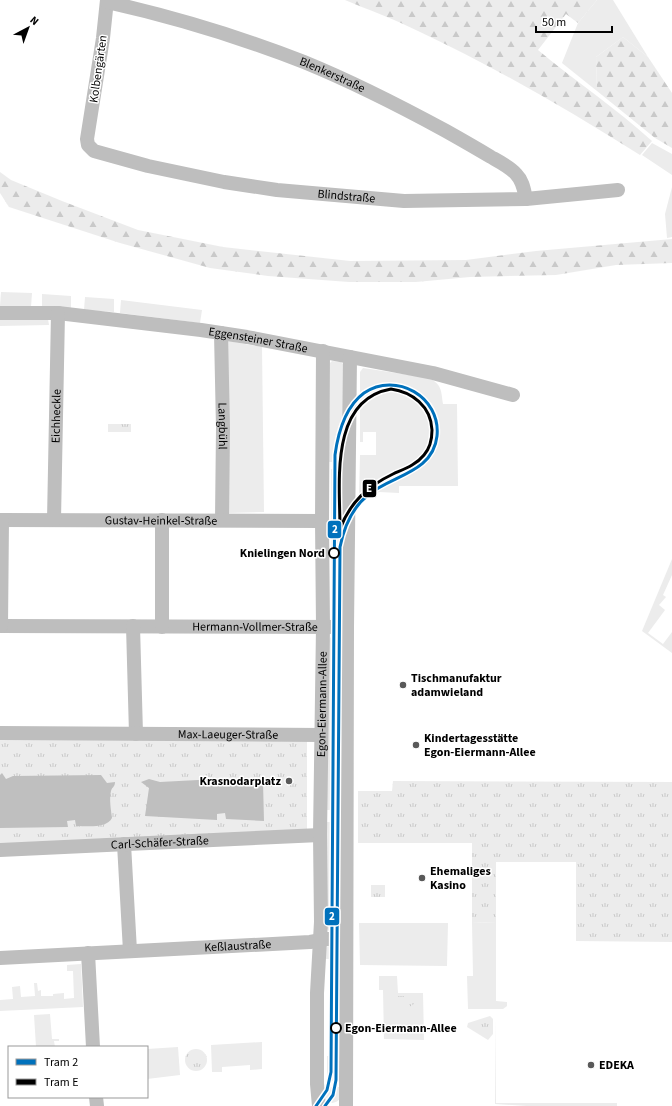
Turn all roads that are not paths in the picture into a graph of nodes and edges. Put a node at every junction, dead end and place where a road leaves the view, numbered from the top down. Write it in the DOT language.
graph roads {
  1 [pos="107,1"];
  2 [pos="87,138"];
  3 [pos="618,190"];
  4 [pos="526,199"];
  5 [pos="0,313"];
  6 [pos="58,313"];
  7 [pos="221,333"];
  8 [pos="322,351"];
  9 [pos="350,357"];
  10 [pos="513,395"];
  11 [pos="1,520"];
  12 [pos="54,520"];
  13 [pos="162,520"];
  14 [pos="222,520"];
  15 [pos="322,520"];
  16 [pos="0,626"];
  17 [pos="133,626"];
  18 [pos="162,627"];
  19 [pos="323,627"];
  20 [pos="347,627"];
  21 [pos="0,733"];
  22 [pos="136,734"];
  23 [pos="321,735"];
  24 [pos="320,835"];
  25 [pos="124,844"];
  26 [pos="0,850"];
  27 [pos="346,938"];
  28 [pos="320,940"];
  29 [pos="130,951"];
  30 [pos="88,953"];
  31 [pos="0,958"];
  32 [pos="93,1046"];
  33 [pos="319,1106"];
  34 [pos="346,1106"];
  1 -- 2 [label="street, Kolbengärten"];
  1 -- 4 [label="street, Blenkerstraße"];
  2 -- 4 [label="street, Blindstraße"];
  3 -- 4 [label="street, Blindstraße"];
  5 -- 6 [label="street, Eggensteiner Straße"];
  6 -- 7 [label="street, Eggensteiner Straße"];
  6 -- 12 [label="street, Eichheckle"];
  7 -- 8 [label="street, Eggensteiner Straße"];
  7 -- 14 [label="street, Langbühl"];
  8 -- 9 [label="street, Eggensteiner Straße"];
  8 -- 15 [label="street, Egon-Eiermann-Allee"];
  9 -- 10 [label="street, Eggensteiner Straße"];
  9 -- 20 [label="street, Egon-Eiermann-Allee"];
  11 -- 12 [label="street, Gustav-Heinkel-Straße"];
  11 -- 16 [label="street, Hermann-Vollmer-Straße"];
  12 -- 13 [label="street, Gustav-Heinkel-Straße"];
  13 -- 14 [label="street, Gustav-Heinkel-Straße"];
  13 -- 18 [label="street"];
  14 -- 15 [label="street, Gustav-Heinkel-Straße"];
  15 -- 19 [label="street, Egon-Eiermann-Allee"];
  16 -- 17 [label="street, Hermann-Vollmer-Straße"];
  17 -- 18 [label="street, Hermann-Vollmer-Straße"];
  17 -- 22 [label="street"];
  18 -- 19 [label="street, Hermann-Vollmer-Straße"];
  19 -- 20 [label="street, Hermann-Vollmer-Straße"];
  19 -- 23 [label="street, Egon-Eiermann-Allee"];
  20 -- 27 [label="street, Egon-Eiermann-Allee"];
  21 -- 22 [label="street, Max-Laeuger-Straße"];
  22 -- 23 [label="street, Max-Laeuger-Straße"];
  23 -- 24 [label="street, Egon-Eiermann-Allee"];
  24 -- 25 [label="street, Carl-Schäfer-Straße"];
  24 -- 28 [label="street, Egon-Eiermann-Allee"];
  25 -- 26 [label="street, Carl-Schäfer-Straße"];
  25 -- 29 [label="street"];
  27 -- 28 [label="street, Keßlaustraße"];
  27 -- 34 [label="street, Egon-Eiermann-Allee"];
  28 -- 29 [label="street, Keßlaustraße"];
  28 -- 33 [label="street, Egon-Eiermann-Allee"];
  29 -- 30 [label="street, Keßlaustraße"];
  30 -- 31 [label="street, Keßlaustraße"];
  30 -- 32 [label="street"];
}
